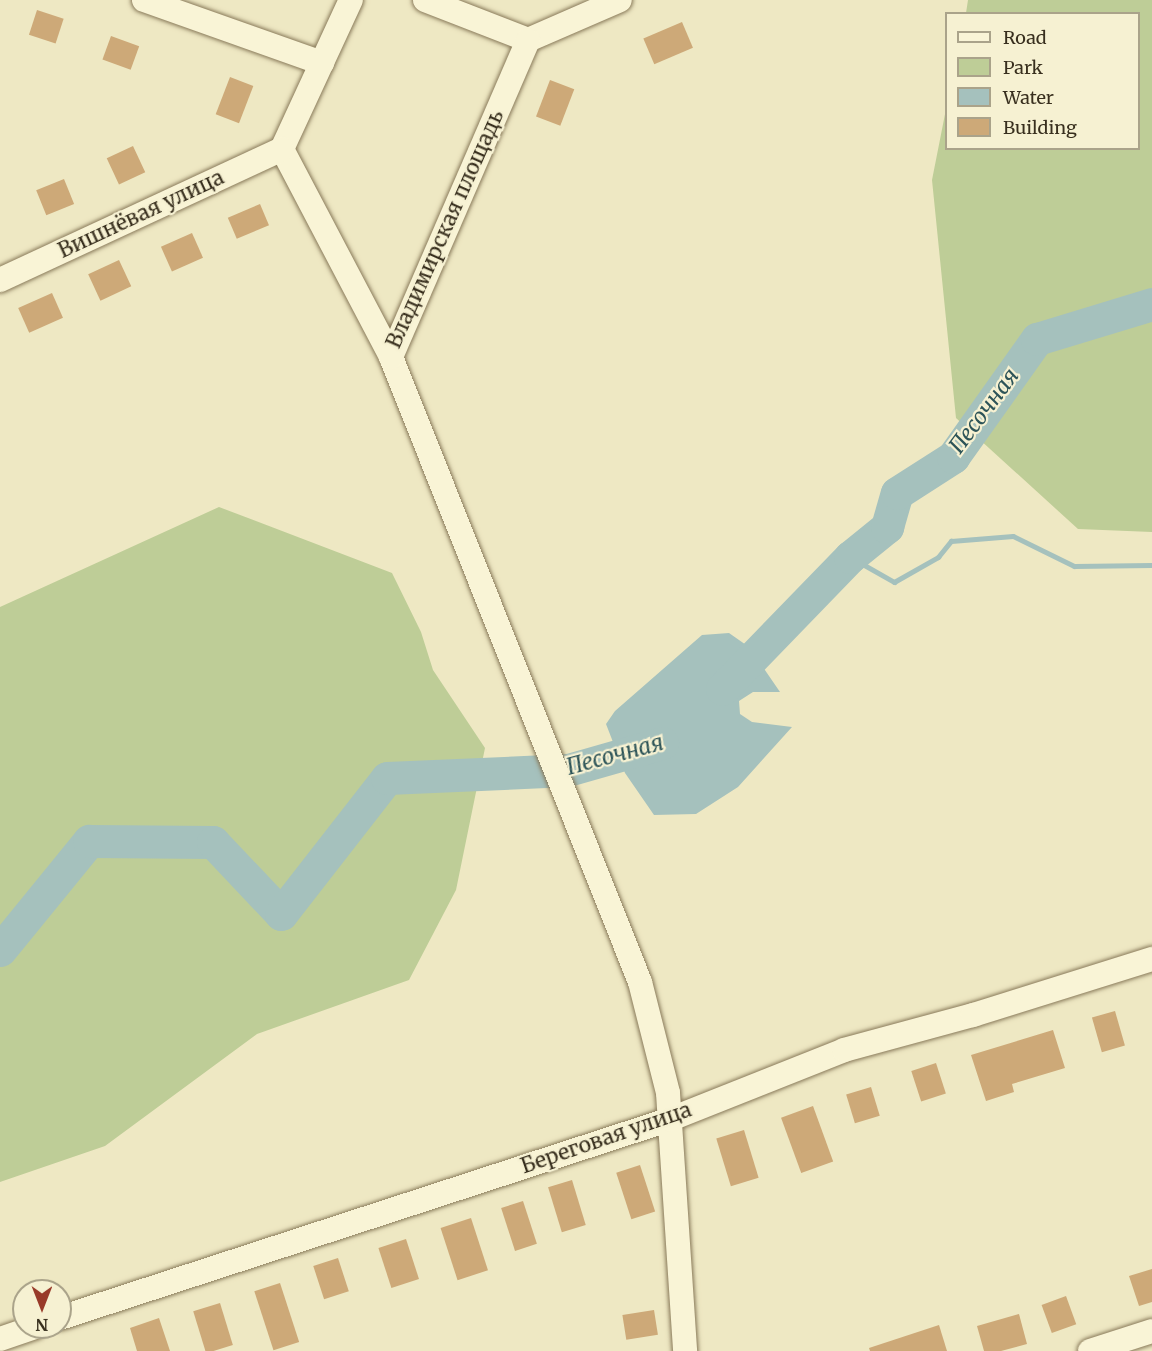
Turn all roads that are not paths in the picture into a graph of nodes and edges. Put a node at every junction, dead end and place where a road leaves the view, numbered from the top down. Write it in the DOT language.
graph roads {
  1 [pos="144,0"];
  2 [pos="351,0"];
  3 [pos="425,0"];
  4 [pos="620,0"];
  5 [pos="528,40"];
  6 [pos="322,63"];
  7 [pos="282,149"];
  8 [pos="0,280"];
  9 [pos="390,357"];
  10 [pos="1152,959"];
  11 [pos="671,1119"];
  12 [pos="72,1314"];
  13 [pos="1152,1331"];
  14 [pos="684,1351"];
  15 [pos="1090,1351"];
  1 -- 6 [label="street"];
  2 -- 6 [label="street"];
  3 -- 5 [label="street"];
  4 -- 5 [label="street"];
  5 -- 9 [label="street, Владимирская площадь"];
  6 -- 7 [label="street"];
  7 -- 8 [label="street, Вишнёвая улица"];
  7 -- 9 [label="street, Владимирская площадь"];
  9 -- 11 [label="street"];
  10 -- 11 [label="street, Береговая улица"];
  11 -- 12 [label="street, Береговая улица"];
  11 -- 14 [label="street"];
  13 -- 15 [label="street"];
}
